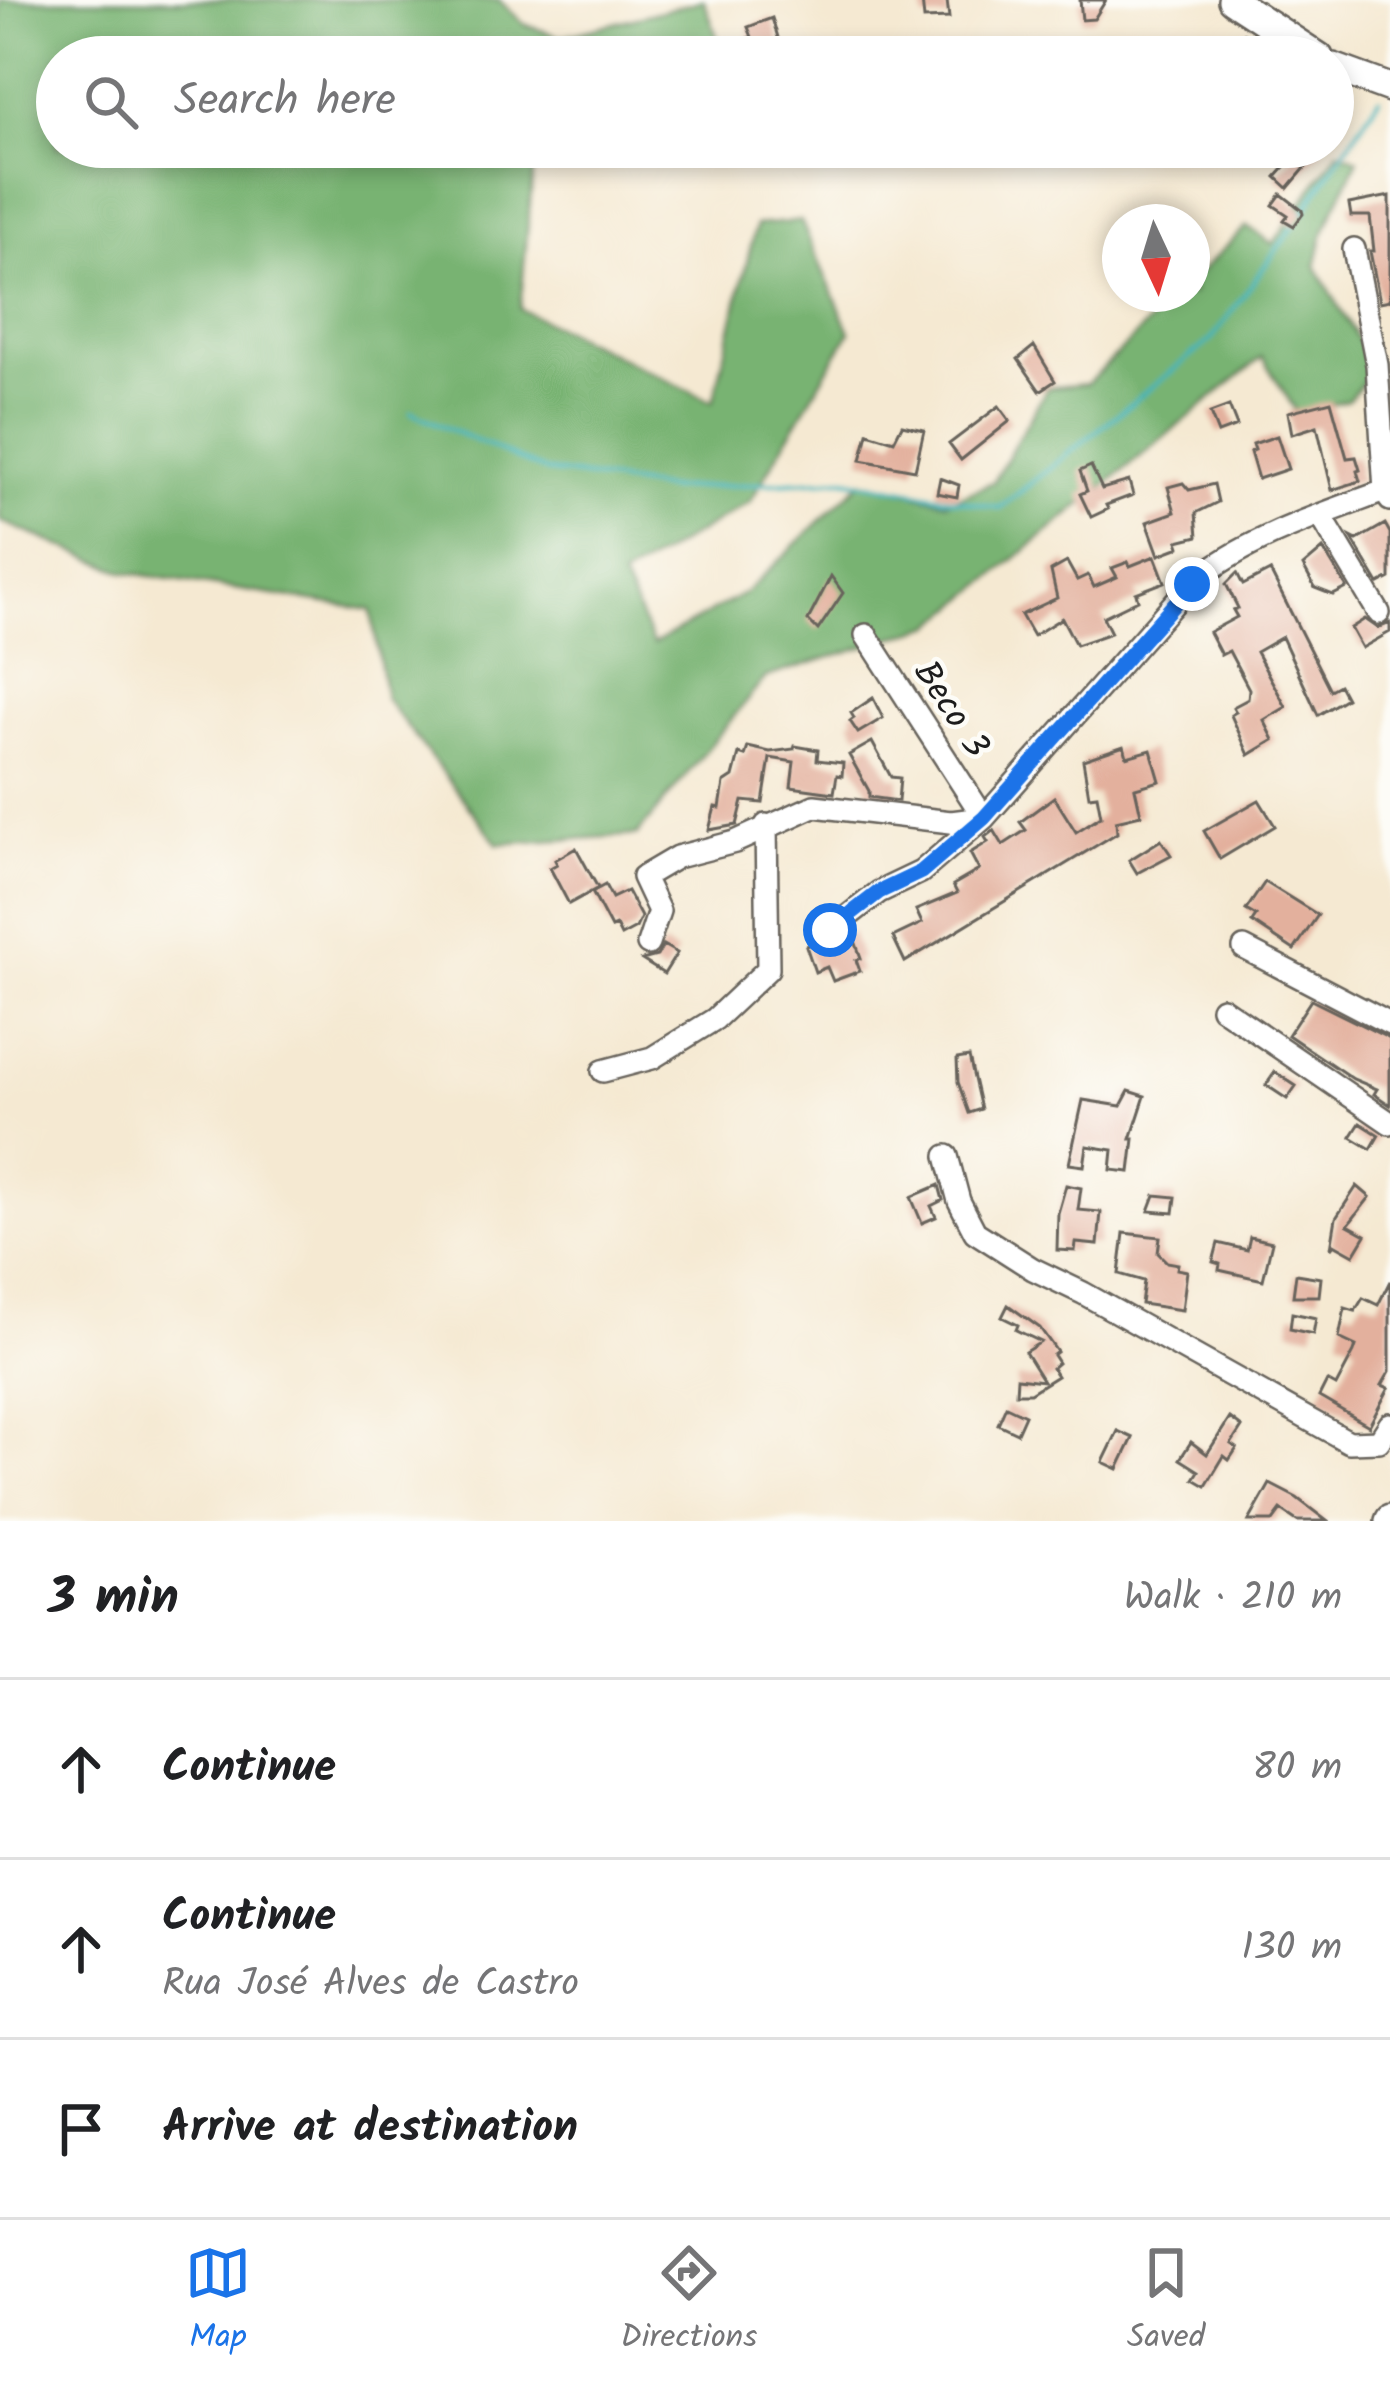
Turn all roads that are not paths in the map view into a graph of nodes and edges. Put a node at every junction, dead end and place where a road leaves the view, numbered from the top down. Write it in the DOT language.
graph roads {
  1 [pos="1232,0"];
  2 [pos="1286,36"];
  3 [pos="1354,76"];
  4 [pos="1390,88"];
  5 [pos="1354,249"];
  6 [pos="1388,493"];
  7 [pos="1321,516"];
  8 [pos="1378,613"];
  9 [pos="866,634"];
  10 [pos="984,818"];
  11 [pos="766,825"];
  12 [pos="830,930"];
  13 [pos="648,944"];
  14 [pos="1244,948"];
  15 [pos="1222,1008"];
  16 [pos="1390,1024"];
  17 [pos="603,1071"];
  18 [pos="1390,1123"];
  19 [pos="947,1156"];
  20 [pos="1390,1424"];
  1 -- 2 [label="main road"];
  3 -- 4 [label="main road"];
  5 -- 6 [label="street"];
  6 -- 7 [label="street"];
  7 -- 8 [label="street"];
  7 -- 10 [label="street"];
  9 -- 10 [label="street, Beco 3"];
  10 -- 11 [label="street"];
  10 -- 12 [label="street"];
  11 -- 13 [label="street"];
  11 -- 17 [label="street"];
  14 -- 16 [label="street"];
  15 -- 18 [label="street"];
  19 -- 20 [label="street"];
}
